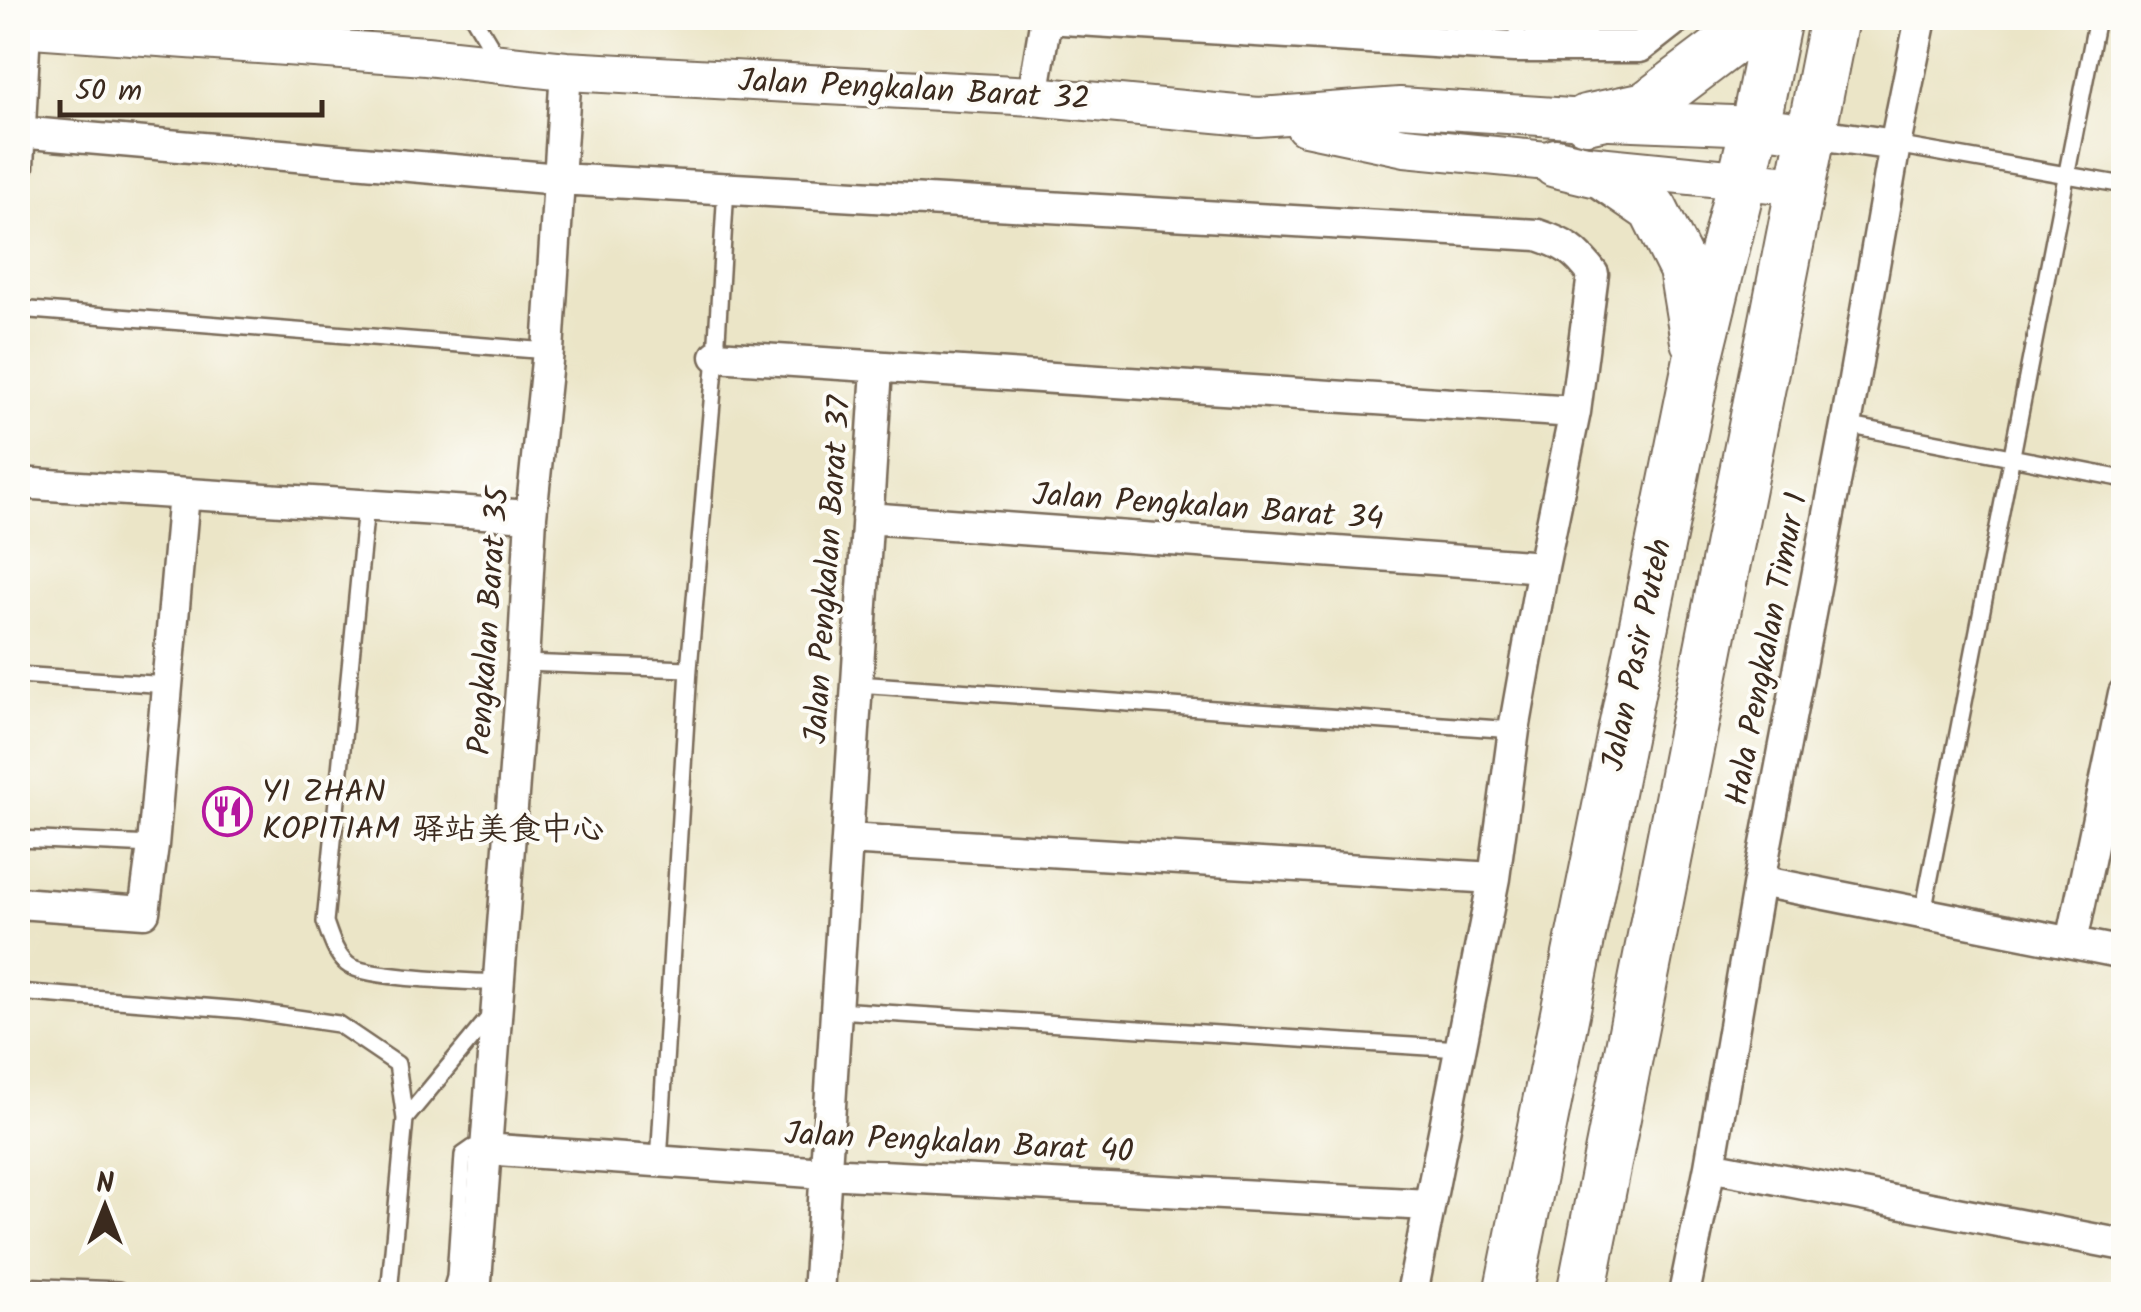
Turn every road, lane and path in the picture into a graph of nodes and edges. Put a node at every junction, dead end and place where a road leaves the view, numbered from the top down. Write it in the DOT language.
graph roads {
  1 [pos="474,18"];
  2 [pos="1046,18"];
  3 [pos="1677,18"];
  4 [pos="1758,18"];
  5 [pos="1777,18"];
  6 [pos="1834,18"];
  7 [pos="1920,18"];
  8 [pos="2097,18"];
  9 [pos="1194,22"];
  10 [pos="21,28"];
  11 [pos="1366,28"];
  12 [pos="1517,32"];
  13 [pos="320,33"];
  14 [pos="501,64"];
  15 [pos="566,72"];
  16 [pos="1033,96"];
  17 [pos="1258,117"];
  18 [pos="1586,118"];
  19 [pos="1755,126"];
  20 [pos="18,132"];
  21 [pos="1811,133"];
  22 [pos="1895,145"];
  23 [pos="1556,163"];
  24 [pos="18,166"];
  25 [pos="2067,176"];
  26 [pos="559,178"];
  27 [pos="1743,178"];
  28 [pos="2124,185"];
  29 [pos="1802,186"];
  30 [pos="726,187"];
  31 [pos="18,309"];
  32 [pos="548,351"];
  33 [pos="716,356"];
  34 [pos="1698,359"];
  35 [pos="878,368"];
  36 [pos="1575,412"];
  37 [pos="1846,424"];
  38 [pos="2012,457"];
  39 [pos="2124,479"];
  40 [pos="18,483"];
  41 [pos="184,494"];
  42 [pos="366,506"];
  43 [pos="531,516"];
  44 [pos="868,518"];
  45 [pos="1544,567"];
  46 [pos="523,663"];
  47 [pos="688,669"];
  48 [pos="18,675"];
  49 [pos="857,684"];
  50 [pos="169,685"];
  51 [pos="2124,693"];
  52 [pos="1514,730"];
  53 [pos="18,839"];
  54 [pos="847,839"];
  55 [pos="154,845"];
  56 [pos="1494,878"];
  57 [pos="1759,882"];
  58 [pos="18,904"];
  59 [pos="1923,913"];
  60 [pos="2072,942"];
  61 [pos="2124,953"];
  62 [pos="18,992"];
  63 [pos="496,996"];
  64 [pos="836,1010"];
  65 [pos="1460,1049"];
  66 [pos="406,1119"];
  67 [pos="484,1149"];
  68 [pos="659,1162"];
  69 [pos="1710,1166"];
  70 [pos="825,1173"];
  71 [pos="1430,1205"];
  72 [pos="2124,1245"];
  73 [pos="18,1286"];
  74 [pos="119,1290"];
  75 [pos="389,1294"];
  76 [pos="450,1294"];
  77 [pos="475,1294"];
  78 [pos="818,1294"];
  79 [pos="1412,1294"];
  80 [pos="1508,1294"];
  81 [pos="1581,1294"];
  82 [pos="1684,1294"];
  1 -- 14 [label="lane"];
  2 -- 9 [label="street"];
  2 -- 16 [label="street"];
  3 -- 12 [label="street"];
  4 -- 18 [label="main road"];
  5 -- 19 [label="main road, Jalan Pasir Puteh"];
  6 -- 21 [label="main road, Jalan Pasir Puteh"];
  7 -- 22 [label="street, Hala Pengkalan Timur 1"];
  8 -- 25 [label="lane"];
  9 -- 11 [label="street"];
  10 -- 13 [label="street, Jalan Pengkalan Barat 32"];
  10 -- 20 [label="street"];
  11 -- 12 [label="street"];
  13 -- 14 [label="street, Jalan Pengkalan Barat 32"];
  14 -- 15 [label="street, Jalan Pengkalan Barat 32"];
  15 -- 16 [label="street, Jalan Pengkalan Barat 32"];
  15 -- 26 [label="street, Pengkalan Barat 35"];
  16 -- 17 [label="street, Jalan Pengkalan Barat 32"];
  17 -- 18 [label="street, Jalan Pengkalan Barat 32"];
  17 -- 23 [label="street"];
  18 -- 19 [label="street, Jalan Pengkalan Barat 32"];
  19 -- 21 [label="street, Jalan Pengkalan Barat 32"];
  19 -- 27 [label="main road, Jalan Pasir Puteh"];
  20 -- 24 [label="street"];
  20 -- 26 [label="street"];
  21 -- 22 [label="street"];
  21 -- 29 [label="main road, Jalan Pasir Puteh"];
  22 -- 25 [label="lane"];
  22 -- 37 [label="street, Hala Pengkalan Timur 1"];
  23 -- 27 [label="street"];
  23 -- 34 [label="main road"];
  25 -- 28 [label="lane"];
  25 -- 38 [label="lane"];
  26 -- 30 [label="street"];
  26 -- 32 [label="street, Pengkalan Barat 35"];
  27 -- 29 [label="street"];
  27 -- 34 [label="main road, Jalan Pasir Puteh"];
  29 -- 81 [label="main road, Jalan Pasir Puteh"];
  30 -- 33 [label="lane"];
  30 -- 36 [label="street"];
  31 -- 32 [label="lane"];
  32 -- 43 [label="street, Pengkalan Barat 35"];
  33 -- 35 [label="street"];
  33 -- 47 [label="lane"];
  34 -- 80 [label="main road, Jalan Pasir Puteh"];
  35 -- 36 [label="street, Jalan Pengkalan Barat 37"];
  35 -- 44 [label="street, Jalan Pengkalan Barat 37"];
  36 -- 45 [label="street"];
  37 -- 38 [label="lane"];
  37 -- 57 [label="street, Hala Pengkalan Timur 1"];
  38 -- 39 [label="lane"];
  38 -- 59 [label="lane"];
  40 -- 41 [label="street"];
  41 -- 42 [label="street"];
  41 -- 50 [label="street"];
  42 -- 43 [label="street"];
  42 -- 63 [label="lane"];
  43 -- 46 [label="street, Pengkalan Barat 35"];
  44 -- 45 [label="street, Jalan Pengkalan Barat 34"];
  44 -- 49 [label="street, Jalan Pengkalan Barat 37"];
  45 -- 52 [label="street"];
  46 -- 47 [label="lane"];
  46 -- 63 [label="street, Pengkalan Barat 35"];
  47 -- 68 [label="lane"];
  48 -- 50 [label="lane"];
  49 -- 52 [label="lane"];
  49 -- 54 [label="street, Jalan Pengkalan Barat 37"];
  50 -- 55 [label="street"];
  51 -- 60 [label="street"];
  52 -- 56 [label="street"];
  53 -- 55 [label="lane"];
  54 -- 56 [label="street"];
  54 -- 64 [label="street, Jalan Pengkalan Barat 37"];
  55 -- 58 [label="street"];
  56 -- 65 [label="street"];
  57 -- 59 [label="street"];
  57 -- 69 [label="street, Hala Pengkalan Timur 1"];
  59 -- 60 [label="street"];
  60 -- 61 [label="street"];
  62 -- 66 [label="lane"];
  63 -- 66 [label="lane"];
  63 -- 67 [label="street, Pengkalan Barat 35"];
  64 -- 65 [label="lane"];
  64 -- 70 [label="street, Jalan Pengkalan Barat 37"];
  65 -- 71 [label="street"];
  66 -- 75 [label="lane"];
  67 -- 68 [label="street, Jalan Pengkalan Barat 40"];
  67 -- 76 [label="lane"];
  67 -- 77 [label="street, Pengkalan Barat 35"];
  68 -- 70 [label="street, Jalan Pengkalan Barat 40"];
  69 -- 72 [label="street"];
  69 -- 82 [label="street, Hala Pengkalan Timur 1"];
  70 -- 71 [label="street, Jalan Pengkalan Barat 40"];
  70 -- 78 [label="street, Jalan Pengkalan Barat 37"];
  71 -- 79 [label="street"];
  73 -- 74 [label="lane"];
}
